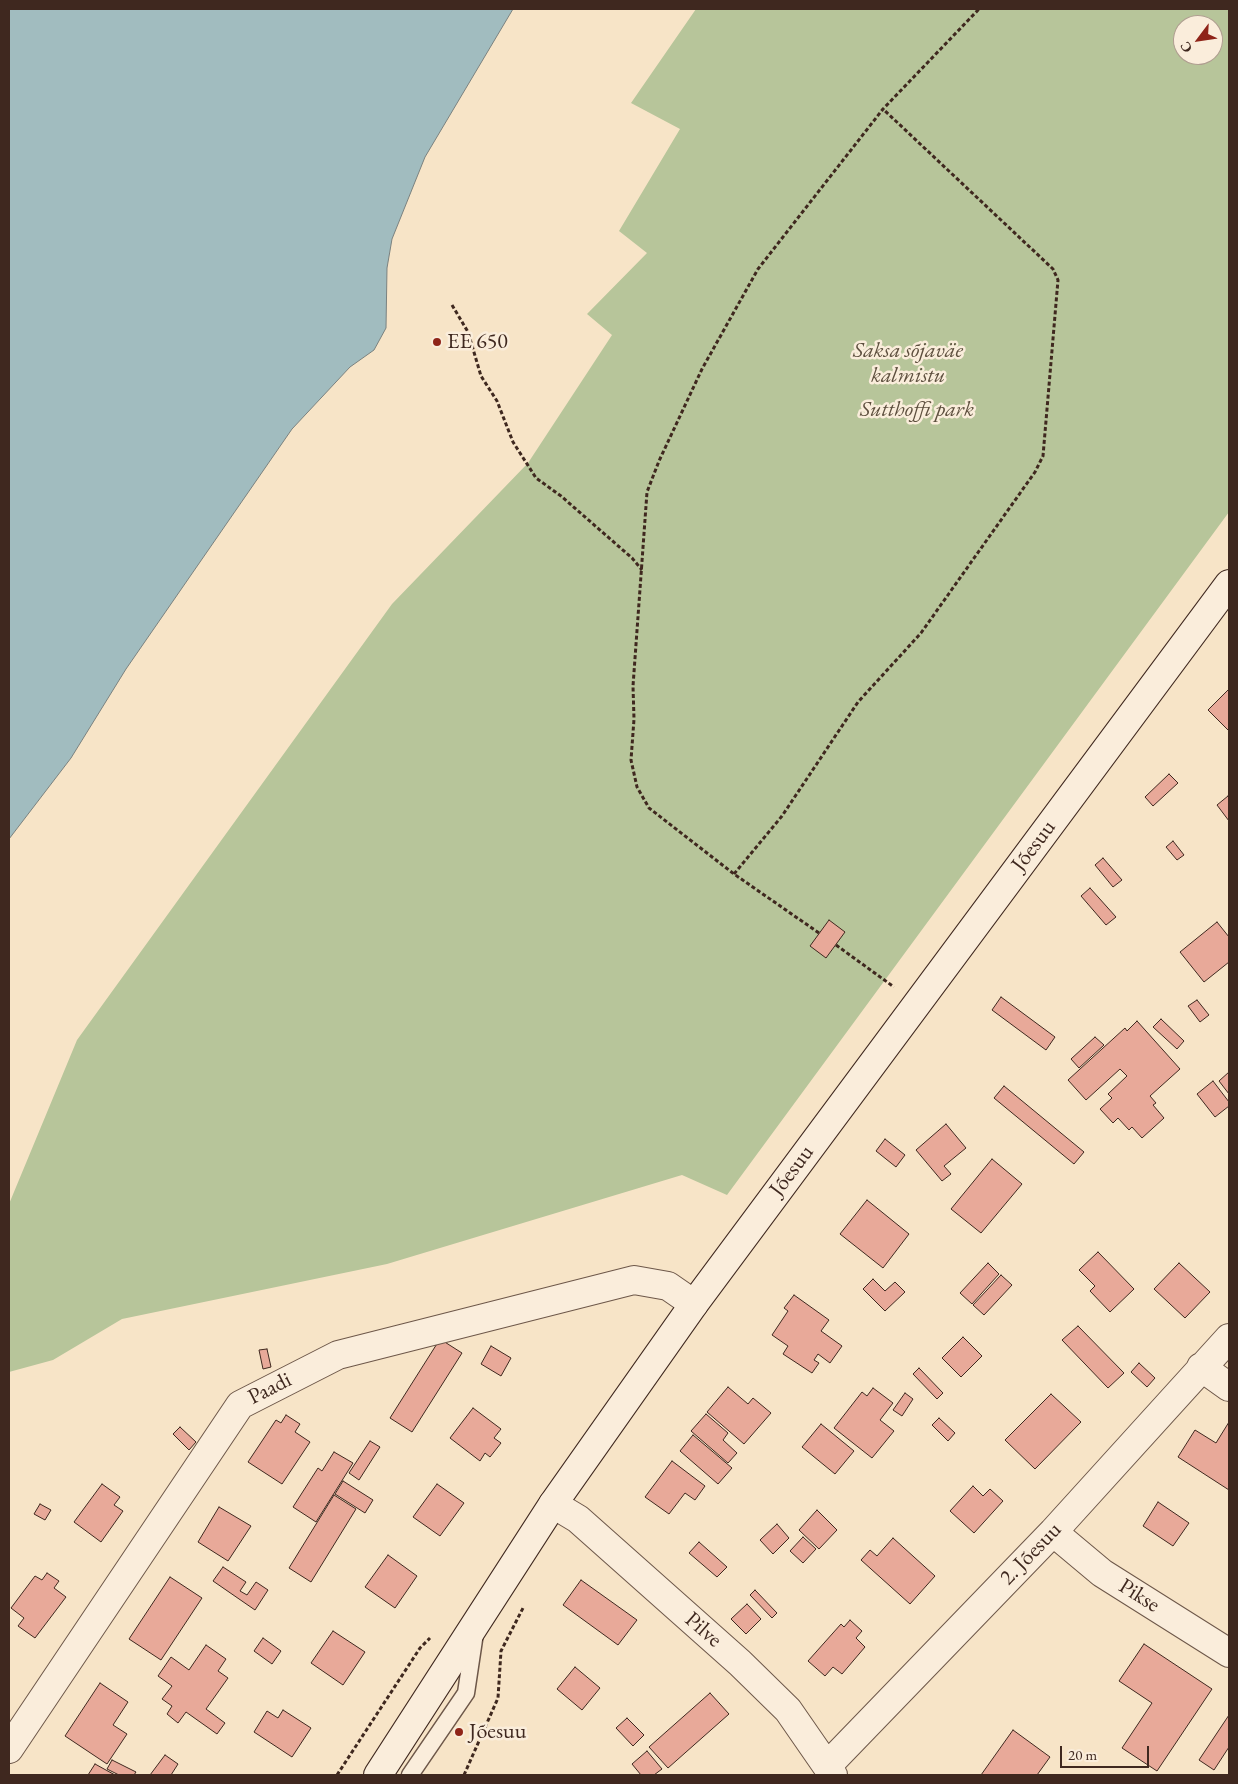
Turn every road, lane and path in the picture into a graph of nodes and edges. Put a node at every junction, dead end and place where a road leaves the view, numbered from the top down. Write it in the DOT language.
graph roads {
  1 [pos="979,9"];
  2 [pos="883,109"];
  3 [pos="452,306"];
  4 [pos="642,571"];
  5 [pos="1229,584"];
  6 [pos="734,874"];
  7 [pos="819,933"];
  8 [pos="836,945"];
  9 [pos="917,1004"];
  10 [pos="694,1304"];
  11 [pos="1229,1338"];
  12 [pos="1201,1367"];
  13 [pos="1229,1387"];
  14 [pos="553,1504"];
  15 [pos="1053,1532"];
  16 [pos="528,1599"];
  17 [pos="477,1623"];
  18 [pos="1229,1653"];
  19 [pos="9,1749"];
  20 [pos="830,1770"];
  21 [pos="378,1775"];
  22 [pos="410,1775"];
  23 [pos="464,1775"];
  1 -- 2 [label="path"];
  2 -- 4 [label="path"];
  2 -- 6 [label="path"];
  3 -- 4 [label="path"];
  4 -- 6 [label="path"];
  5 -- 9 [label="street, Jõesuu"];
  6 -- 7 [label="path"];
  8 -- 9 [label="path"];
  9 -- 10 [label="street, Jõesuu"];
  10 -- 14 [label="street, Jõesuu"];
  10 -- 19 [label="street, Paadi"];
  11 -- 12 [label="street, 2. Jõesuu"];
  12 -- 13 [label="street"];
  12 -- 15 [label="street, 2. Jõesuu"];
  14 -- 17 [label="street, Jõesuu"];
  14 -- 20 [label="street, Pilve"];
  15 -- 18 [label="street, Pikse"];
  15 -- 20 [label="street, 2. Jõesuu"];
  16 -- 23 [label="path"];
  17 -- 21 [label="street, Jõesuu"];
  17 -- 22 [label="lane"];
}
